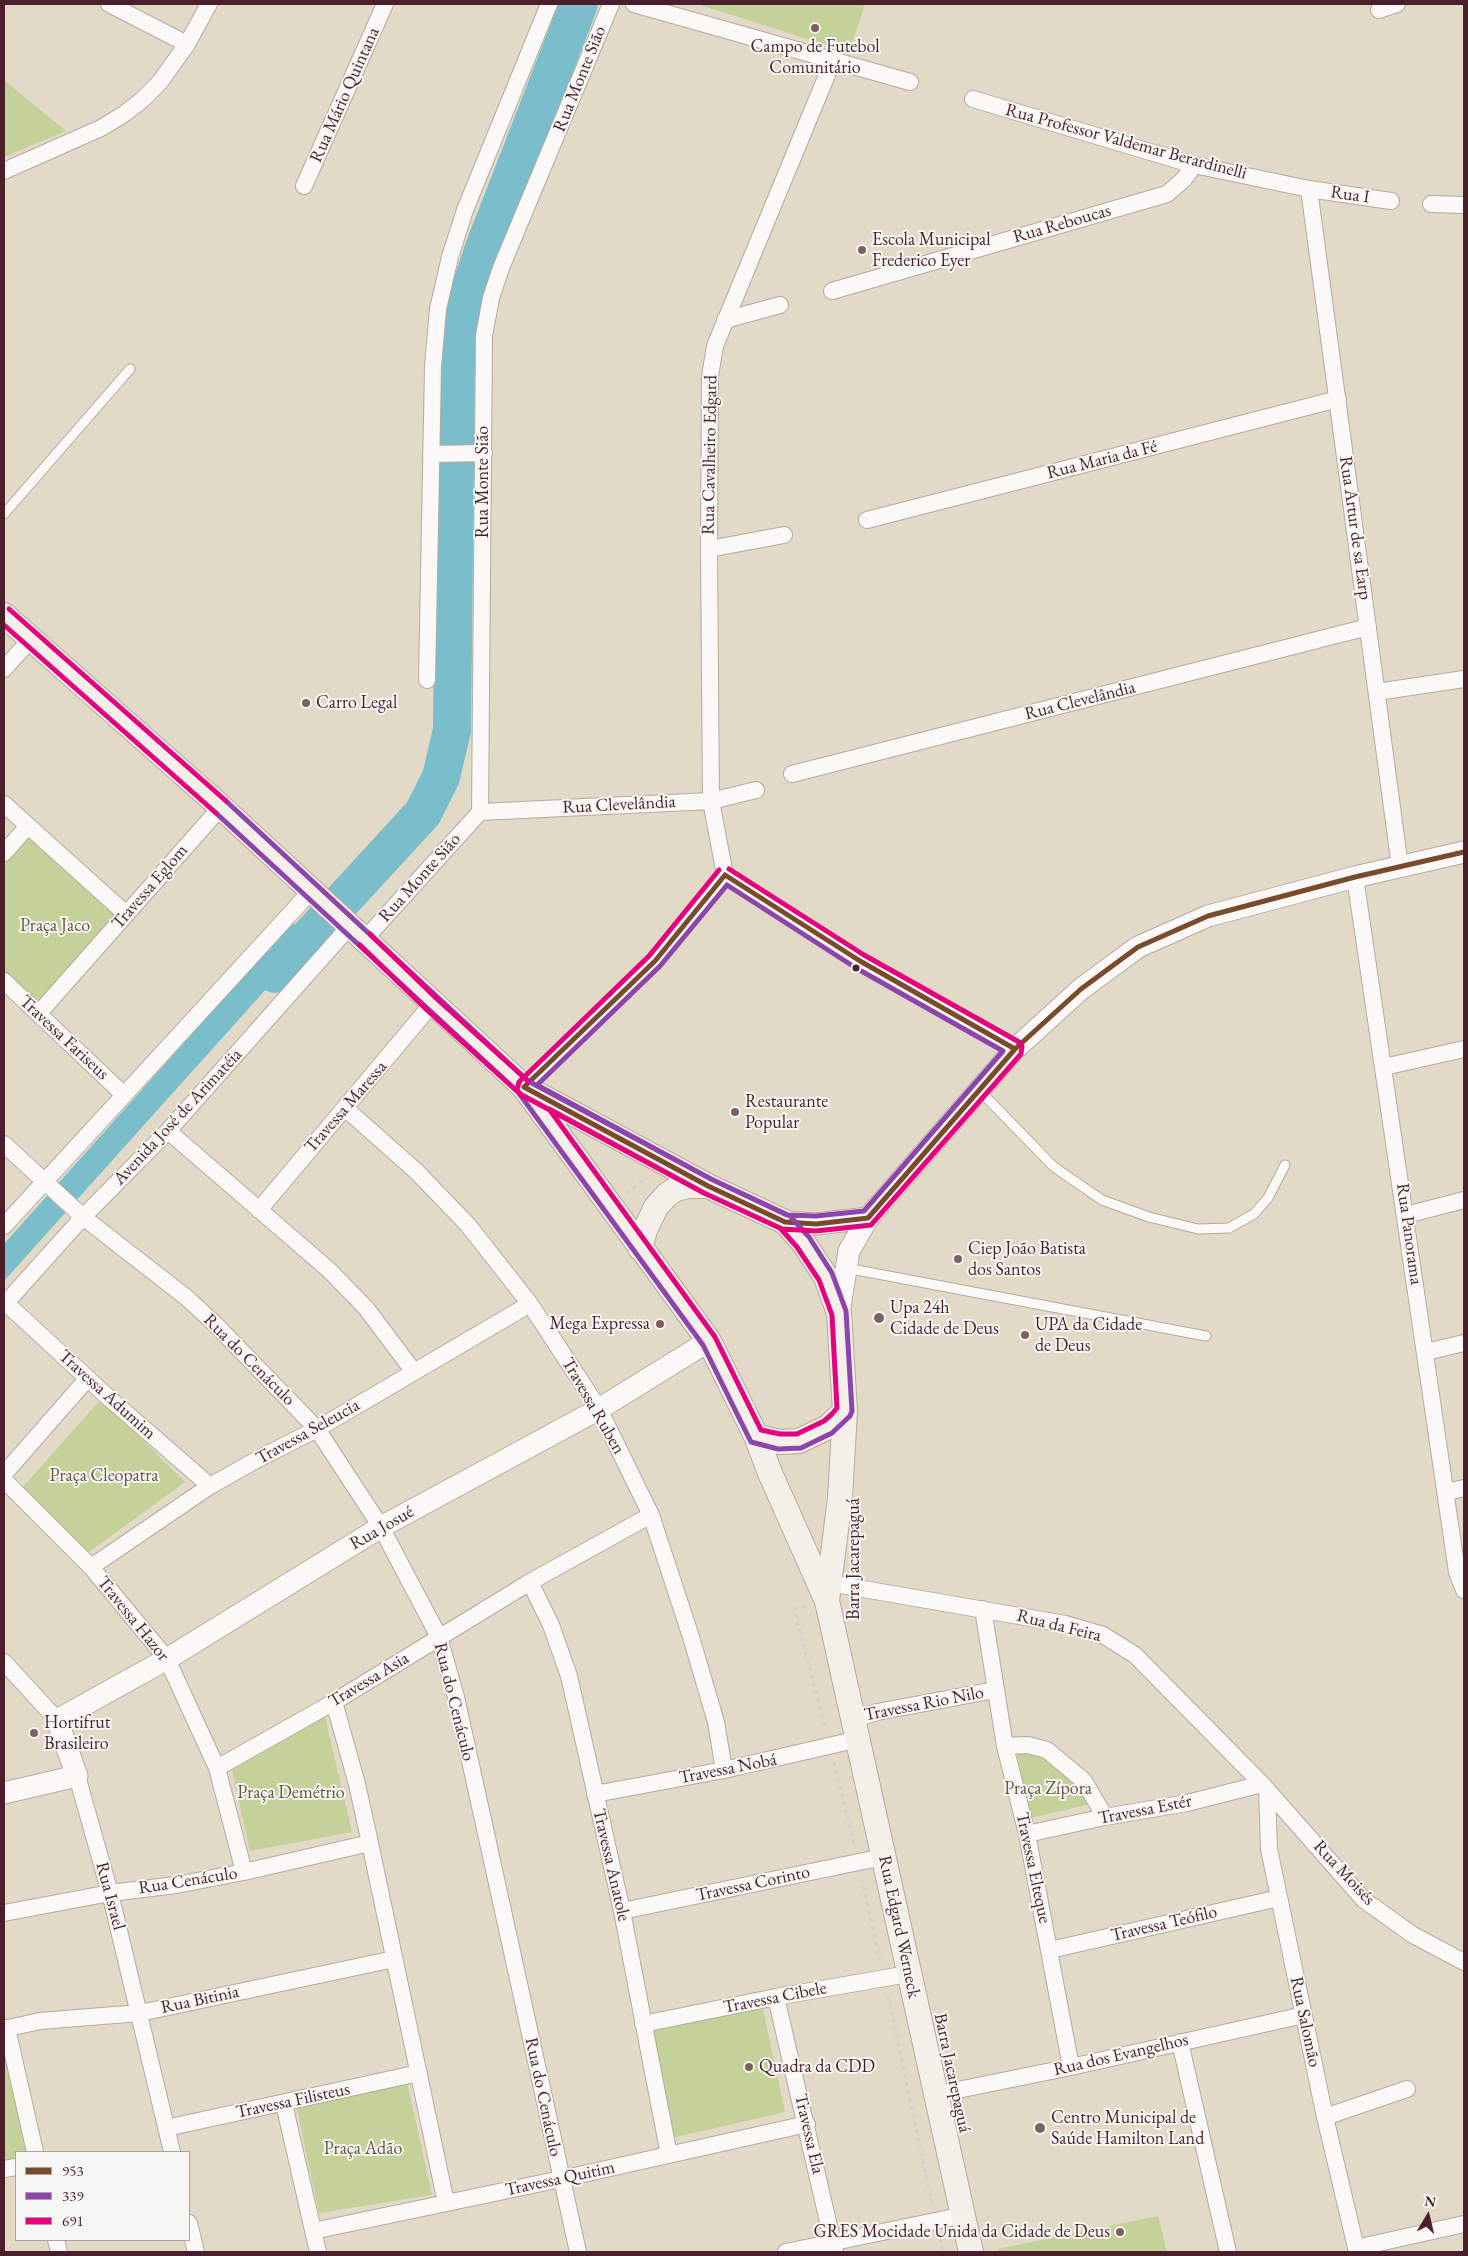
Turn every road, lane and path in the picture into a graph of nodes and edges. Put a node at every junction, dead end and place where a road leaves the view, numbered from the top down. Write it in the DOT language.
graph roads {
  1 [pos="109,4"];
  2 [pos="209,4"];
  3 [pos="385,4"];
  4 [pos="549,4"];
  5 [pos="611,4"];
  6 [pos="634,4"];
  7 [pos="1397,4"];
  8 [pos="1380,10"];
  9 [pos="186,44"];
  10 [pos="834,58"];
  11 [pos="910,82"];
  12 [pos="973,99"];
  13 [pos="1194,165"];
  14 [pos="4,171"];
  15 [pos="304,186"];
  16 [pos="1309,189"];
  17 [pos="1391,201"];
  18 [pos="1431,204"];
  19 [pos="1464,205"];
  20 [pos="832,291"];
  21 [pos="780,305"];
  22 [pos="725,320"];
  23 [pos="130,368"];
  24 [pos="1338,399"];
  25 [pos="484,453"];
  26 [pos="438,455"];
  27 [pos="4,514"];
  28 [pos="867,520"];
  29 [pos="784,535"];
  30 [pos="709,549"];
  31 [pos="4,615"];
  32 [pos="1368,627"];
  33 [pos="31,639"];
  34 [pos="4,669"];
  35 [pos="1464,679"];
  36 [pos="427,680"];
  37 [pos="1377,692"];
  38 [pos="792,774"];
  39 [pos="756,790"];
  40 [pos="711,801"];
  41 [pos="4,804"];
  42 [pos="221,807"];
  43 [pos="480,812"];
  44 [pos="28,826"];
  45 [pos="1464,852"];
  46 [pos="4,853"];
  47 [pos="1400,867"];
  48 [pos="725,875"];
  49 [pos="1356,877"];
  50 [pos="316,893"];
  51 [pos="126,914"];
  52 [pos="352,928"];
  53 [pos="4,981"];
  54 [pos="432,1004"];
  55 [pos="39,1013"];
  56 [pos="1015,1049"];
  57 [pos="1464,1049"];
  58 [pos="1384,1067"];
  59 [pos="524,1087"];
  60 [pos="979,1090"];
  61 [pos="124,1095"];
  62 [pos="346,1109"];
  63 [pos="168,1131"];
  64 [pos="4,1144"];
  65 [pos="1285,1165"];
  66 [pos="651,1174"];
  67 [pos="49,1184"];
  68 [pos="708,1186"];
  69 [pos="1464,1200"];
  70 [pos="610,1207"];
  71 [pos="259,1210"];
  72 [pos="80,1215"];
  73 [pos="1406,1215"];
  74 [pos="868,1218"];
  75 [pos="785,1222"];
  76 [pos="4,1226"];
  77 [pos="640,1248"];
  78 [pos="846,1268"];
  79 [pos="5,1304"];
  80 [pos="530,1304"];
  81 [pos="839,1313"];
  82 [pos="1206,1336"];
  83 [pos="709,1341"];
  84 [pos="1464,1343"];
  85 [pos="1426,1352"];
  86 [pos="414,1372"];
  87 [pos="88,1378"];
  88 [pos="598,1409"];
  89 [pos="844,1411"];
  90 [pos="317,1430"];
  91 [pos="756,1436"];
  92 [pos="4,1474"];
  93 [pos="4,1480"];
  94 [pos="210,1486"];
  95 [pos="1464,1488"];
  96 [pos="1447,1492"];
  97 [pos="651,1515"];
  98 [pos="381,1527"];
  99 [pos="91,1568"];
  100 [pos="530,1582"];
  101 [pos="1464,1590"];
  102 [pos="828,1592"];
  103 [pos="983,1609"];
  104 [pos="439,1638"];
  105 [pos="167,1659"];
  106 [pos="4,1662"];
  107 [pos="995,1690"];
  108 [pos="334,1702"];
  109 [pos="57,1720"];
  110 [pos="857,1729"];
  111 [pos="1005,1746"];
  112 [pos="830,1748"];
  113 [pos="217,1768"];
  114 [pos="724,1770"];
  115 [pos="77,1776"];
  116 [pos="1264,1786"];
  117 [pos="4,1793"];
  118 [pos="596,1794"];
  119 [pos="1105,1817"];
  120 [pos="1027,1834"];
  121 [pos="370,1843"];
  122 [pos="884,1857"];
  123 [pos="858,1862"];
  124 [pos="244,1872"];
  125 [pos="110,1893"];
  126 [pos="1279,1898"];
  127 [pos="622,1911"];
  128 [pos="4,1913"];
  129 [pos="1050,1950"];
  130 [pos="394,1958"];
  131 [pos="1464,1962"];
  132 [pos="908,1974"];
  133 [pos="884,1978"];
  134 [pos="776,1997"];
  135 [pos="140,2013"];
  136 [pos="1304,2015"];
  137 [pos="643,2024"];
  138 [pos="5,2029"];
  139 [pos="1180,2042"];
  140 [pos="1071,2067"];
  141 [pos="419,2073"];
  142 [pos="1407,2089"];
  143 [pos="938,2094"];
  144 [pos="284,2104"];
  145 [pos="1325,2117"];
  146 [pos="807,2124"];
  147 [pos="166,2128"];
  148 [pos="35,2151"];
  149 [pos="172,2151"];
  150 [pos="669,2155"];
  151 [pos="561,2179"];
  152 [pos="446,2204"];
  153 [pos="964,2216"];
  154 [pos="936,2222"];
  155 [pos="1464,2224"];
  156 [pos="190,2227"];
  157 [pos="313,2231"];
  158 [pos="834,2247"];
  159 [pos="1356,2250"];
  160 [pos="196,2252"];
  161 [pos="318,2252"];
  162 [pos="578,2252"];
  163 [pos="786,2252"];
  164 [pos="943,2252"];
  165 [pos="971,2252"];
  166 [pos="1228,2252"];
  1 -- 9 [label="street"];
  2 -- 9 [label="street"];
  3 -- 15 [label="street, Rua Mário Quintana"];
  4 -- 26 [label="street"];
  5 -- 25 [label="street, Rua Monte Sião"];
  6 -- 10 [label="street"];
  7 -- 8 [label="street"];
  9 -- 14 [label="street"];
  10 -- 11 [label="street"];
  10 -- 22 [label="street, Rua Cavalheiro Edgard"];
  12 -- 13 [label="street, Rua Professor Valdemar Berardinelli"];
  13 -- 16 [label="street, Rua Professor Valdemar Berardinelli"];
  13 -- 20 [label="street, Rua Reboucas"];
  16 -- 17 [label="street, Rua I"];
  16 -- 24 [label="street, Rua Artur de sa Earp"];
  18 -- 19 [label="street"];
  21 -- 22 [label="street"];
  22 -- 30 [label="street, Rua Cavalheiro Edgard"];
  23 -- 27 [label="lane"];
  24 -- 28 [label="street, Rua Maria da Fé"];
  24 -- 32 [label="street, Rua Artur de sa Earp"];
  25 -- 26 [label="street"];
  25 -- 43 [label="street, Rua Monte Sião"];
  26 -- 36 [label="street"];
  29 -- 30 [label="street"];
  30 -- 40 [label="street, Rua Cavalheiro Edgard"];
  31 -- 33 [label="main road"];
  32 -- 37 [label="street, Rua Artur de sa Earp"];
  32 -- 38 [label="street, Rua Clevelândia"];
  33 -- 34 [label="street"];
  33 -- 42 [label="main road"];
  35 -- 37 [label="street"];
  37 -- 47 [label="street, Rua Artur de sa Earp"];
  39 -- 40 [label="street, Rua Clevelândia"];
  40 -- 43 [label="street, Rua Clevelândia"];
  40 -- 48 [label="street, Rua Cavalheiro Edgard"];
  41 -- 44 [label="street"];
  42 -- 50 [label="main road"];
  42 -- 51 [label="street, Travessa Eglom"];
  43 -- 52 [label="street, Rua Monte Sião"];
  44 -- 46 [label="street"];
  44 -- 51 [label="street"];
  45 -- 47 [label="street"];
  47 -- 49 [label="street"];
  48 -- 56 [label="street"];
  48 -- 59 [label="street"];
  49 -- 56 [label="street"];
  49 -- 58 [label="street, Rua Panorama"];
  50 -- 52 [label="main road"];
  50 -- 61 [label="street"];
  51 -- 55 [label="street, Travessa Eglom"];
  52 -- 54 [label="main road"];
  52 -- 63 [label="street, Avenida José de Arimatéia"];
  53 -- 55 [label="street, Travessa Fariseus"];
  54 -- 59 [label="main road"];
  54 -- 62 [label="street, Travessa Maressa"];
  55 -- 61 [label="street, Travessa Fariseus"];
  56 -- 60 [label="street"];
  57 -- 58 [label="street"];
  58 -- 73 [label="street, Rua Panorama"];
  59 -- 68 [label="main road"];
  59 -- 70 [label="main road"];
  60 -- 65 [label="lane"];
  60 -- 74 [label="street"];
  61 -- 67 [label="street"];
  62 -- 71 [label="street, Travessa Maressa"];
  62 -- 80 [label="street, Travessa Ruben"];
  63 -- 71 [label="street"];
  63 -- 72 [label="street, Avenida José de Arimatéia"];
  64 -- 67 [label="street, Rua do Cenáculo"];
  66 -- 70 [label="path"];
  67 -- 72 [label="street, Rua do Cenáculo"];
  67 -- 76 [label="street"];
  68 -- 75 [label="main road"];
  68 -- 77 [label="main road"];
  69 -- 73 [label="street"];
  70 -- 77 [label="main road"];
  71 -- 86 [label="street"];
  72 -- 79 [label="street, Avenida José de Arimatéia"];
  72 -- 90 [label="street, Rua do Cenáculo"];
  73 -- 85 [label="street, Rua Panorama"];
  74 -- 75 [label="street"];
  74 -- 78 [label="street"];
  75 -- 81 [label="main road"];
  77 -- 83 [label="main road"];
  78 -- 81 [label="street"];
  78 -- 82 [label="lane"];
  79 -- 87 [label="street, Travessa Adumim"];
  80 -- 86 [label="street, Travessa Seleucia"];
  80 -- 88 [label="street, Travessa Ruben"];
  81 -- 89 [label="main road"];
  83 -- 88 [label="street, Rua Josué"];
  83 -- 91 [label="main road"];
  84 -- 85 [label="street"];
  85 -- 96 [label="street, Rua Panorama"];
  86 -- 90 [label="street, Travessa Seleucia"];
  87 -- 92 [label="street"];
  87 -- 94 [label="street, Travessa Adumim"];
  88 -- 97 [label="street, Travessa Ruben"];
  88 -- 98 [label="street, Rua Josué"];
  89 -- 91 [label="main road"];
  89 -- 102 [label="main road"];
  90 -- 94 [label="street, Travessa Seleucia"];
  90 -- 98 [label="street, Rua do Cenáculo"];
  91 -- 102 [label="main road"];
  93 -- 99 [label="street, Travessa Hazor"];
  94 -- 99 [label="street, Travessa Seleucia"];
  95 -- 96 [label="street"];
  96 -- 101 [label="street, Rua Panorama"];
  97 -- 100 [label="street, Travessa Asia"];
  97 -- 114 [label="street, Travessa Ruben"];
  98 -- 104 [label="street, Rua do Cenáculo"];
  98 -- 105 [label="street, Rua Josué"];
  99 -- 105 [label="street, Travessa Hazor"];
  100 -- 104 [label="street, Travessa Asia"];
  100 -- 118 [label="street, Travessa Anatole"];
  102 -- 103 [label="street, Rua da Feira"];
  102 -- 110 [label="main road, Rua Edgard Werneck"];
  102 -- 112 [label="path, Barra Jacarepaguá"];
  103 -- 107 [label="street, Travessa Elteque"];
  103 -- 116 [label="street, Rua da Feira"];
  104 -- 108 [label="street, Travessa Asia"];
  104 -- 151 [label="street, Rua do Cenáculo"];
  105 -- 109 [label="street, Rua Josué"];
  105 -- 113 [label="street, Travessa Hazor"];
  106 -- 109 [label="street, Rua Israel"];
  107 -- 110 [label="street, Travessa Rio Nilo"];
  107 -- 111 [label="street, Travessa Elteque"];
  108 -- 113 [label="street, Travessa Asia"];
  108 -- 121 [label="street"];
  109 -- 115 [label="street, Rua Israel"];
  110 -- 112 [label="street, Travessa Nobá"];
  110 -- 122 [label="main road, Rua Edgard Werneck"];
  111 -- 119 [label="street"];
  111 -- 120 [label="street, Travessa Elteque"];
  112 -- 114 [label="street, Travessa Nobá"];
  112 -- 123 [label="path, Barra Jacarepaguá"];
  113 -- 124 [label="street, Travessa Hazor"];
  114 -- 118 [label="street, Travessa Nobá"];
  115 -- 117 [label="street"];
  115 -- 125 [label="street, Rua Israel"];
  116 -- 119 [label="street, Travessa Estér"];
  116 -- 126 [label="street, Rua Salomão"];
  116 -- 131 [label="street, Rua Moisés"];
  118 -- 127 [label="street, Travessa Anatole"];
  119 -- 120 [label="street, Travessa Estér"];
  120 -- 129 [label="street, Travessa Elteque"];
  121 -- 124 [label="street, Rua Cenáculo"];
  121 -- 130 [label="street"];
  122 -- 123 [label="street, Travessa Corinto"];
  122 -- 132 [label="main road, Rua Edgard Werneck"];
  123 -- 127 [label="street, Travessa Corinto"];
  123 -- 133 [label="path, Barra Jacarepaguá"];
  124 -- 125 [label="street, Rua Cenáculo"];
  125 -- 128 [label="street, Rua Cenáculo"];
  125 -- 135 [label="street, Rua Israel"];
  126 -- 129 [label="street, Travessa Teófilo"];
  126 -- 136 [label="street, Rua Salomão"];
  127 -- 137 [label="street, Travessa Anatole"];
  129 -- 140 [label="street, Travessa Elteque"];
  130 -- 135 [label="street, Rua Bitinia"];
  130 -- 141 [label="street"];
  132 -- 133 [label="street, Travessa Cibele"];
  132 -- 143 [label="main road, Rua Edgard Werneck"];
  133 -- 134 [label="street, Travessa Cibele"];
  133 -- 154 [label="path, Barra Jacarepaguá"];
  134 -- 137 [label="street, Travessa Cibele"];
  134 -- 146 [label="street, Travessa Ela"];
  135 -- 138 [label="street, Rua Bitinia"];
  135 -- 147 [label="street, Rua Israel"];
  136 -- 139 [label="street, Rua dos Evangelhos"];
  136 -- 145 [label="street, Rua Salomão"];
  137 -- 150 [label="street, Travessa Anatole"];
  138 -- 148 [label="street"];
  139 -- 140 [label="street, Rua dos Evangelhos"];
  139 -- 166 [label="street"];
  140 -- 143 [label="street, Rua dos Evangelhos"];
  141 -- 144 [label="street, Travessa Filisteus"];
  141 -- 152 [label="street"];
  142 -- 145 [label="street"];
  143 -- 153 [label="main road, Rua Edgard Werneck"];
  144 -- 147 [label="street, Travessa Filisteus"];
  144 -- 157 [label="street"];
  145 -- 159 [label="street, Rua Salomão"];
  146 -- 150 [label="street, Travessa Quitim"];
  146 -- 158 [label="street, Travessa Ela"];
  147 -- 149 [label="street, Rua Israel"];
  150 -- 151 [label="street, Travessa Quitim"];
  151 -- 152 [label="street, Travessa Quitim"];
  151 -- 162 [label="street, Rua do Cenáculo"];
  152 -- 157 [label="street, Travessa Quitim"];
  153 -- 154 [label="street"];
  153 -- 165 [label="main road, Rua Edgard Werneck"];
  154 -- 158 [label="street"];
  154 -- 164 [label="path, Barra Jacarepaguá"];
  155 -- 159 [label="street"];
  156 -- 160 [label="street"];
  157 -- 161 [label="street"];
  158 -- 163 [label="street"];
}
